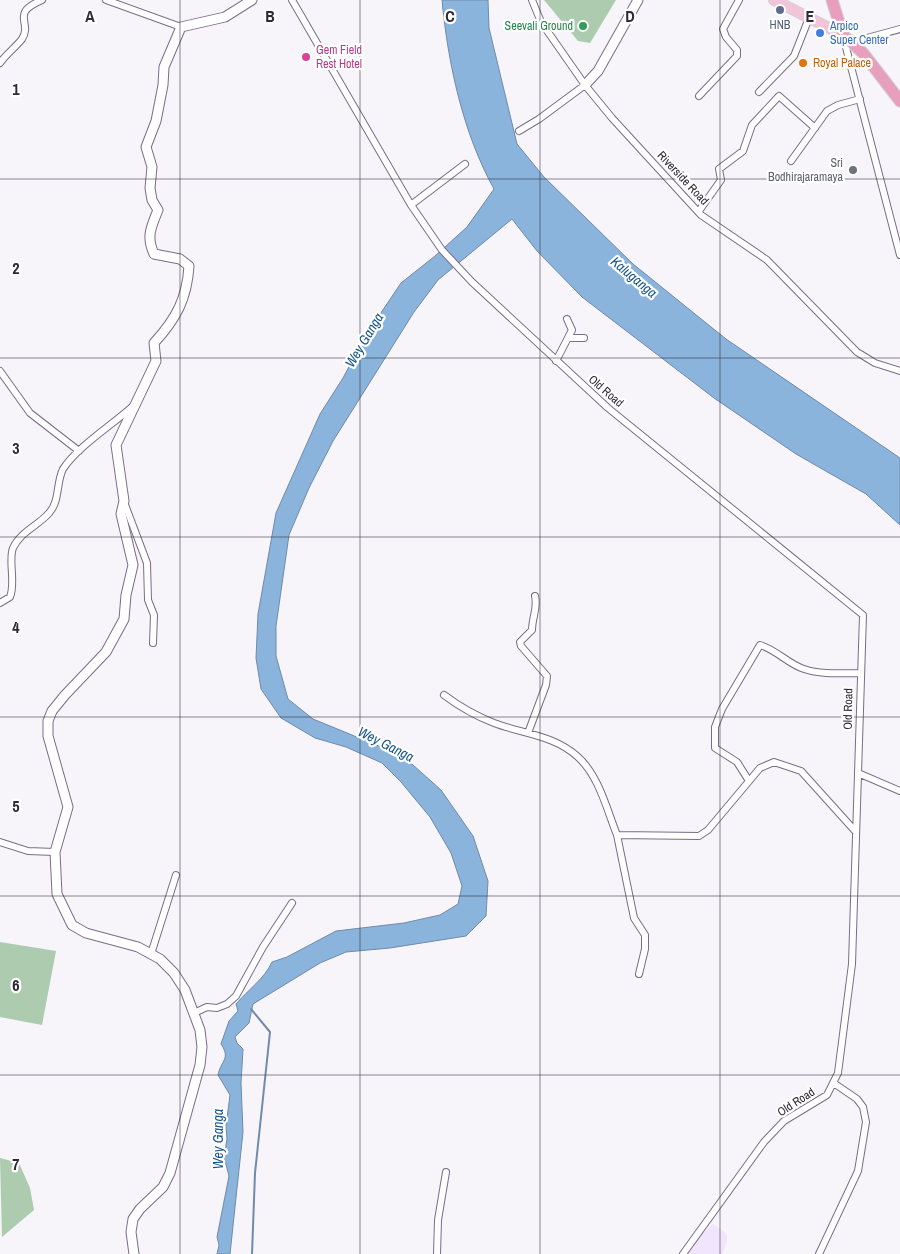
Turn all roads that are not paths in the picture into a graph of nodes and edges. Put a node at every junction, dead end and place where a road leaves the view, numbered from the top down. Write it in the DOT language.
graph roads {
  1 [pos="42,0"];
  2 [pos="106,0"];
  3 [pos="252,0"];
  4 [pos="292,0"];
  5 [pos="532,0"];
  6 [pos="638,0"];
  7 [pos="738,0"];
  8 [pos="774,0"];
  9 [pos="832,0"];
  10 [pos="809,18"];
  11 [pos="181,27"];
  12 [pos="900,29"];
  13 [pos="842,35"];
  14 [pos="857,48"];
  15 [pos="0,63"];
  16 [pos="585,85"];
  17 [pos="759,92"];
  18 [pos="699,96"];
  19 [pos="860,99"];
  20 [pos="900,101"];
  21 [pos="815,128"];
  22 [pos="519,131"];
  23 [pos="791,161"];
  24 [pos="465,164"];
  25 [pos="411,205"];
  26 [pos="699,211"];
  27 [pos="900,255"];
  28 [pos="566,319"];
  29 [pos="569,338"];
  30 [pos="584,338"];
  31 [pos="556,362"];
  32 [pos="0,371"];
  33 [pos="900,371"];
  34 [pos="133,407"];
  35 [pos="79,451"];
  36 [pos="124,501"];
  37 [pos="535,596"];
  38 [pos="0,603"];
  39 [pos="153,644"];
  40 [pos="859,673"];
  41 [pos="444,696"];
  42 [pos="528,733"];
  43 [pos="858,773"];
  44 [pos="749,781"];
  45 [pos="900,791"];
  46 [pos="856,832"];
  47 [pos="617,835"];
  48 [pos="0,842"];
  49 [pos="55,852"];
  50 [pos="176,875"];
  51 [pos="292,903"];
  52 [pos="151,954"];
  53 [pos="639,974"];
  54 [pos="194,1013"];
  55 [pos="835,1084"];
  56 [pos="446,1172"];
  57 [pos="134,1254"];
  58 [pos="437,1254"];
  59 [pos="683,1254"];
  60 [pos="819,1254"];
  1 -- 15 [label="street"];
  2 -- 11 [label="street"];
  3 -- 11 [label="street"];
  4 -- 25 [label="street, Old Road"];
  5 -- 16 [label="street, Riverside Road"];
  6 -- 16 [label="street"];
  7 -- 18 [label="street"];
  8 -- 10 [label="main road"];
  9 -- 13 [label="highway"];
  10 -- 13 [label="main road"];
  10 -- 17 [label="street"];
  11 -- 34 [label="street"];
  12 -- 14 [label="street"];
  13 -- 14 [label="highway"];
  13 -- 19 [label="street"];
  14 -- 20 [label="highway"];
  16 -- 22 [label="street"];
  16 -- 26 [label="street, Riverside Road"];
  19 -- 21 [label="street"];
  19 -- 27 [label="street"];
  21 -- 23 [label="street"];
  21 -- 26 [label="street"];
  24 -- 25 [label="street"];
  25 -- 31 [label="street, Old Road"];
  26 -- 33 [label="street, Riverside Road"];
  28 -- 29 [label="street"];
  29 -- 30 [label="street"];
  29 -- 31 [label="street"];
  31 -- 40 [label="street, Old Road"];
  32 -- 35 [label="street"];
  34 -- 35 [label="street"];
  34 -- 36 [label="street"];
  35 -- 38 [label="street"];
  36 -- 39 [label="street"];
  36 -- 49 [label="street"];
  37 -- 42 [label="street"];
  40 -- 43 [label="street, Old Road"];
  40 -- 44 [label="street"];
  41 -- 42 [label="street"];
  42 -- 47 [label="street"];
  43 -- 45 [label="street"];
  43 -- 46 [label="street, Old Road"];
  44 -- 46 [label="street"];
  44 -- 47 [label="street"];
  46 -- 55 [label="street, Old Road"];
  47 -- 53 [label="street"];
  48 -- 49 [label="street"];
  49 -- 52 [label="street"];
  50 -- 52 [label="street"];
  51 -- 54 [label="street"];
  52 -- 54 [label="street"];
  54 -- 57 [label="street"];
  55 -- 59 [label="street, Old Road"];
  55 -- 60 [label="street"];
  56 -- 58 [label="street"];
}
